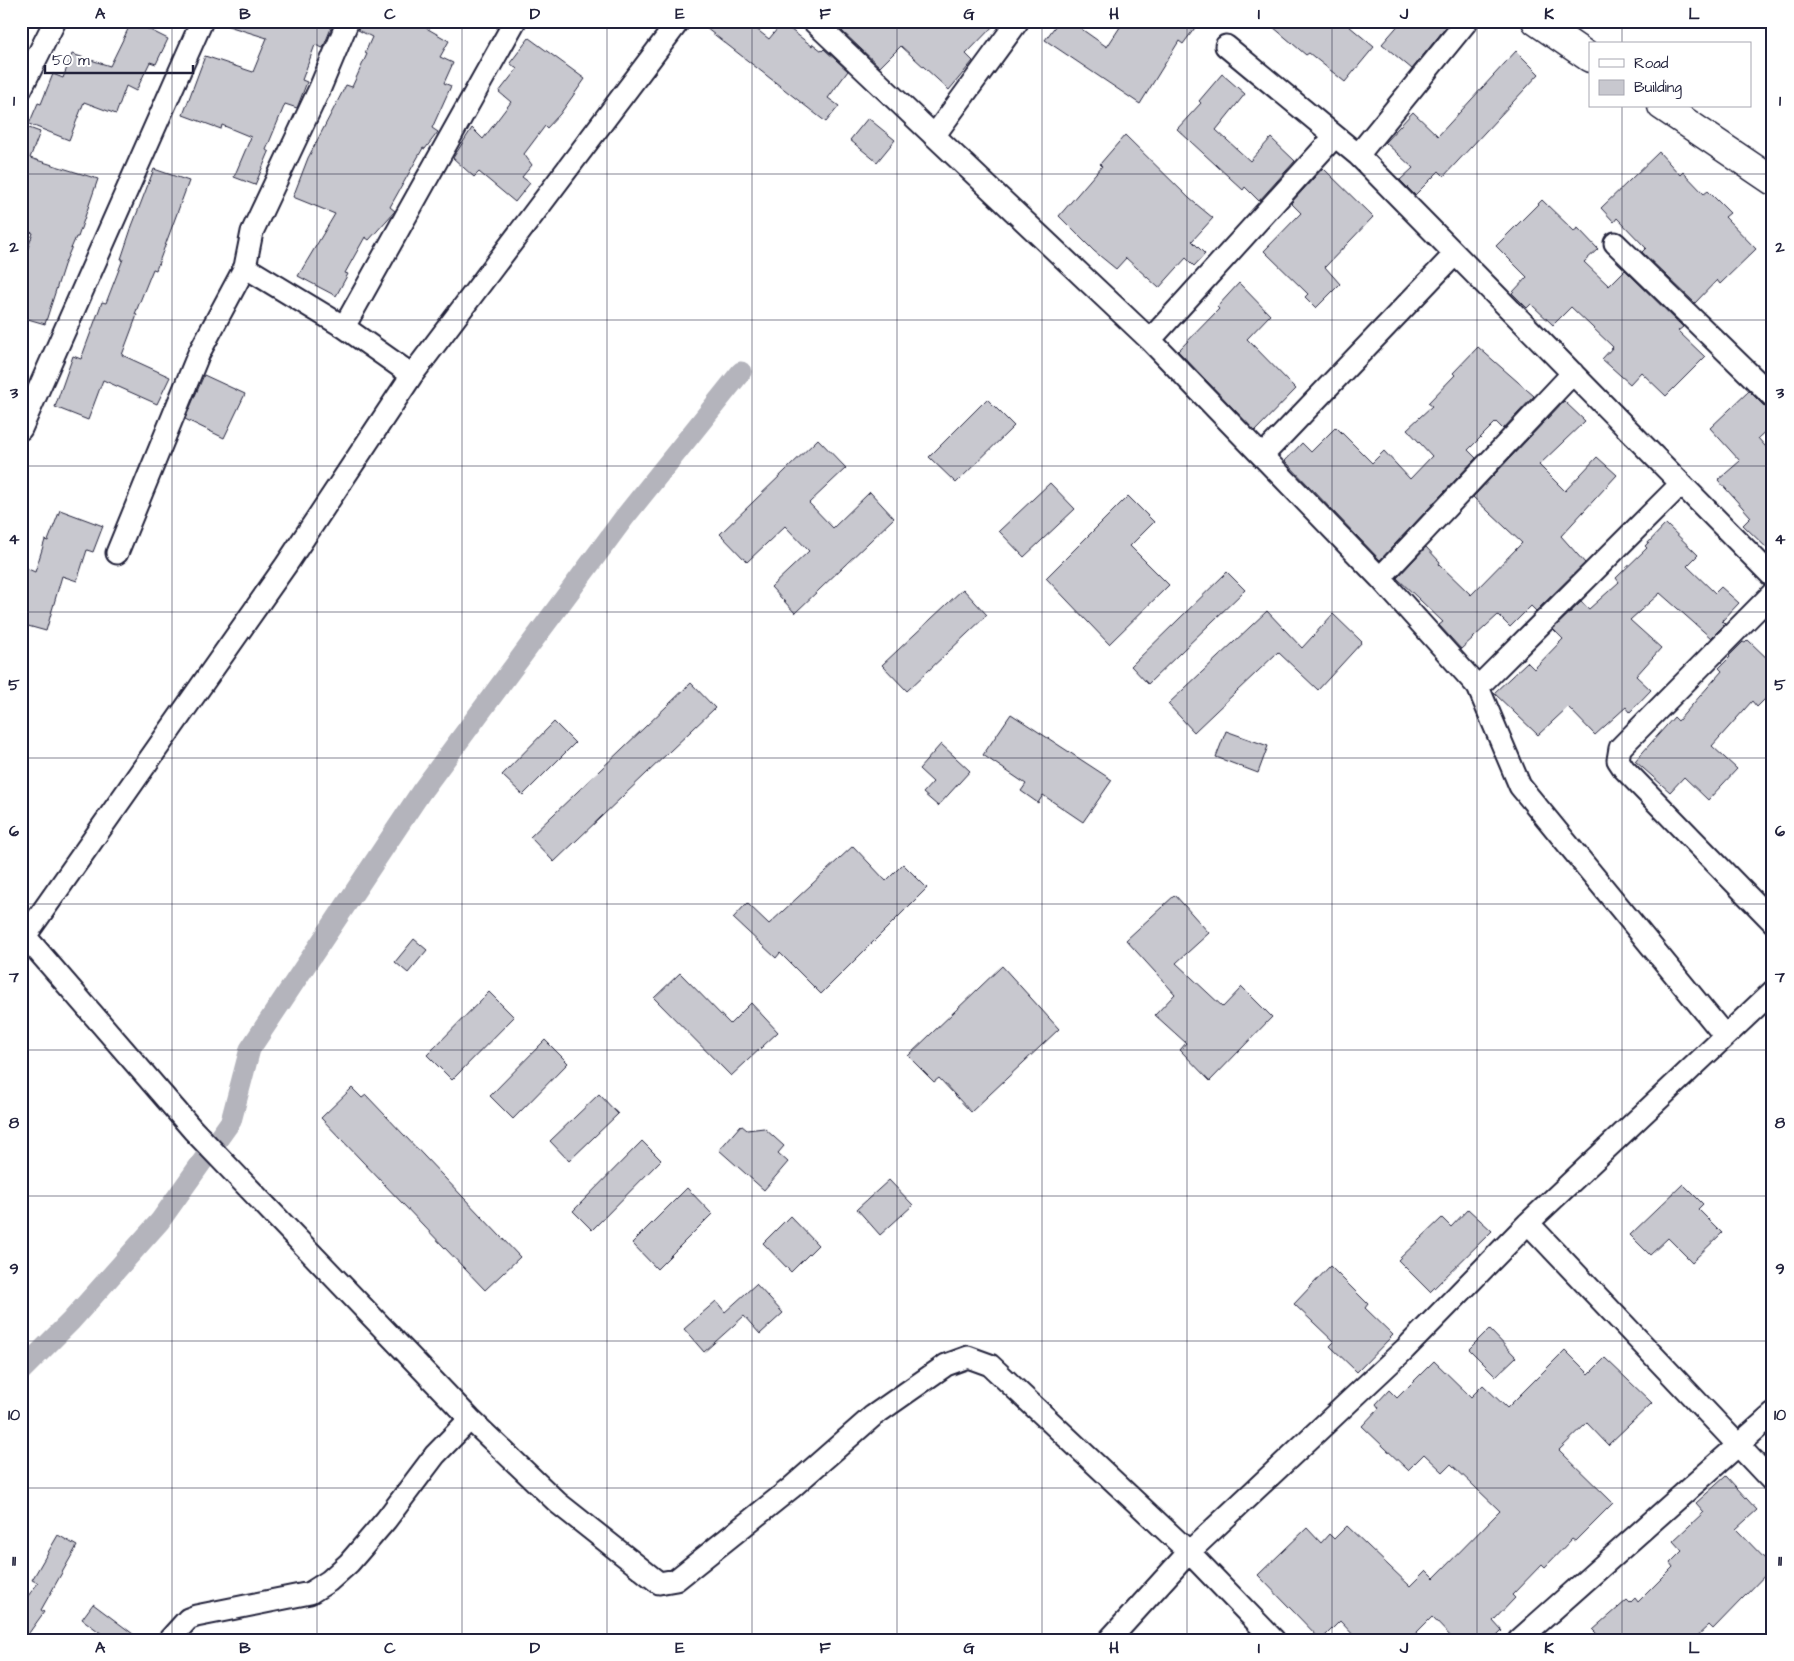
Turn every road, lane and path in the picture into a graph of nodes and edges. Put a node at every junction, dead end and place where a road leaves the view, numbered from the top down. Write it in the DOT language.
graph roads {
  1 [pos="55,21"];
  2 [pos="202,21"];
  3 [pos="348,21"];
  4 [pos="515,21"];
  5 [pos="679,21"];
  6 [pos="813,21"];
  7 [pos="1018,21"];
  8 [pos="1467,21"];
  9 [pos="1536,21"];
  10 [pos="1226,46"];
  11 [pos="1589,57"];
  12 [pos="21,89"];
  13 [pos="1665,108"];
  14 [pos="934,136"];
  15 [pos="1335,136"];
  16 [pos="1358,155"];
  17 [pos="1773,181"];
  18 [pos="1615,243"];
  19 [pos="1455,254"];
  20 [pos="245,267"];
  21 [pos="344,327"];
  22 [pos="1150,340"];
  23 [pos="1573,373"];
  24 [pos="412,375"];
  25 [pos="1773,397"];
  26 [pos="21,430"];
  27 [pos="1263,455"];
  28 [pos="1681,484"];
  29 [pos="117,554"];
  30 [pos="1773,577"];
  31 [pos="1380,578"];
  32 [pos="1773,593"];
  33 [pos="1478,687"];
  34 [pos="1773,922"];
  35 [pos="23,939"];
  36 [pos="1773,991"];
  37 [pos="1725,1036"];
  38 [pos="1528,1223"];
  39 [pos="1773,1414"];
  40 [pos="470,1419"];
  41 [pos="1738,1446"];
  42 [pos="1773,1482"];
  43 [pos="1190,1552"];
  44 [pos="169,1640"];
  45 [pos="1109,1640"];
  46 [pos="1274,1640"];
  47 [pos="1519,1640"];
  1 -- 12 [label="street"];
  2 -- 26 [label="street"];
  3 -- 20 [label="street"];
  4 -- 21 [label="street"];
  5 -- 24 [label="street"];
  6 -- 14 [label="street"];
  7 -- 14 [label="street"];
  8 -- 16 [label="street"];
  9 -- 11 [label="street"];
  10 -- 15 [label="street"];
  13 -- 17 [label="street"];
  14 -- 22 [label="street"];
  15 -- 16 [label="street"];
  15 -- 22 [label="street"];
  16 -- 19 [label="street"];
  18 -- 25 [label="street"];
  19 -- 23 [label="street"];
  19 -- 27 [label="street"];
  20 -- 21 [label="street"];
  20 -- 29 [label="street"];
  21 -- 24 [label="street"];
  22 -- 27 [label="street"];
  23 -- 28 [label="street"];
  23 -- 31 [label="street"];
  24 -- 35 [label="street"];
  27 -- 31 [label="street"];
  28 -- 30 [label="street"];
  28 -- 33 [label="street"];
  31 -- 33 [label="street"];
  32 -- 34 [label="street"];
  33 -- 37 [label="street"];
  35 -- 40 [label="street"];
  36 -- 37 [label="street"];
  37 -- 38 [label="street"];
  38 -- 41 [label="street"];
  38 -- 43 [label="street"];
  39 -- 41 [label="street"];
  40 -- 43 [label="street"];
  40 -- 44 [label="street"];
  41 -- 42 [label="street"];
  41 -- 47 [label="street"];
  43 -- 45 [label="street"];
  43 -- 46 [label="street"];
}
